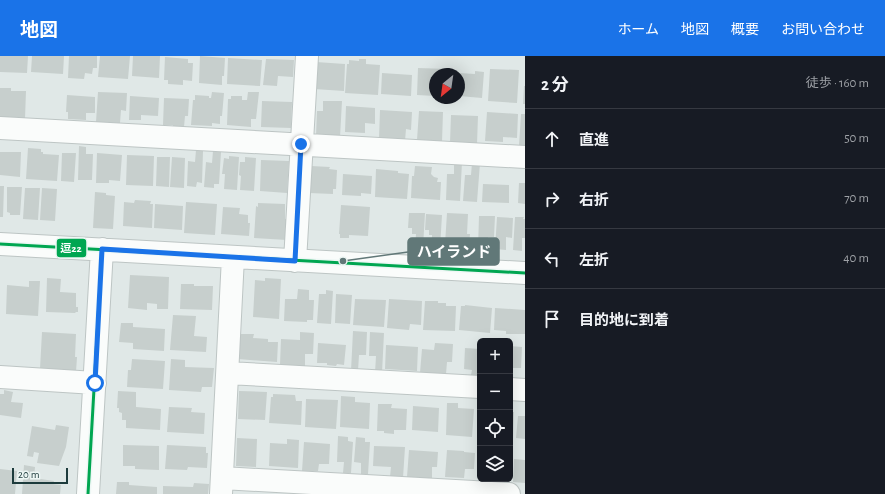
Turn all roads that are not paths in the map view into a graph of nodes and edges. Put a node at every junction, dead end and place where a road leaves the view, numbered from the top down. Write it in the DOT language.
graph roads {
  1 [pos="307,56"];
  2 [pos="0,128"];
  3 [pos="301,144"];
  4 [pos="525,157"];
  5 [pos="0,244"];
  6 [pos="102,249"];
  7 [pos="233,257"];
  8 [pos="295,261"];
  9 [pos="525,273"];
  10 [pos="228,373"];
  11 [pos="0,378"];
  12 [pos="95,383"];
  13 [pos="477,387"];
  14 [pos="513,389"];
  15 [pos="525,390"];
  16 [pos="222,486"];
  17 [pos="88,494"];
  18 [pos="509,494"];
  1 -- 3 [label="street"];
  2 -- 3 [label="street"];
  3 -- 4 [label="street"];
  3 -- 8 [label="street"];
  5 -- 6 [label="street"];
  6 -- 7 [label="street"];
  6 -- 12 [label="street"];
  7 -- 8 [label="street"];
  7 -- 10 [label="street"];
  8 -- 9 [label="street"];
  10 -- 13 [label="street"];
  10 -- 16 [label="street"];
  11 -- 12 [label="street"];
  12 -- 17 [label="street"];
  14 -- 15 [label="street"];
  16 -- 18 [label="street"];
}
